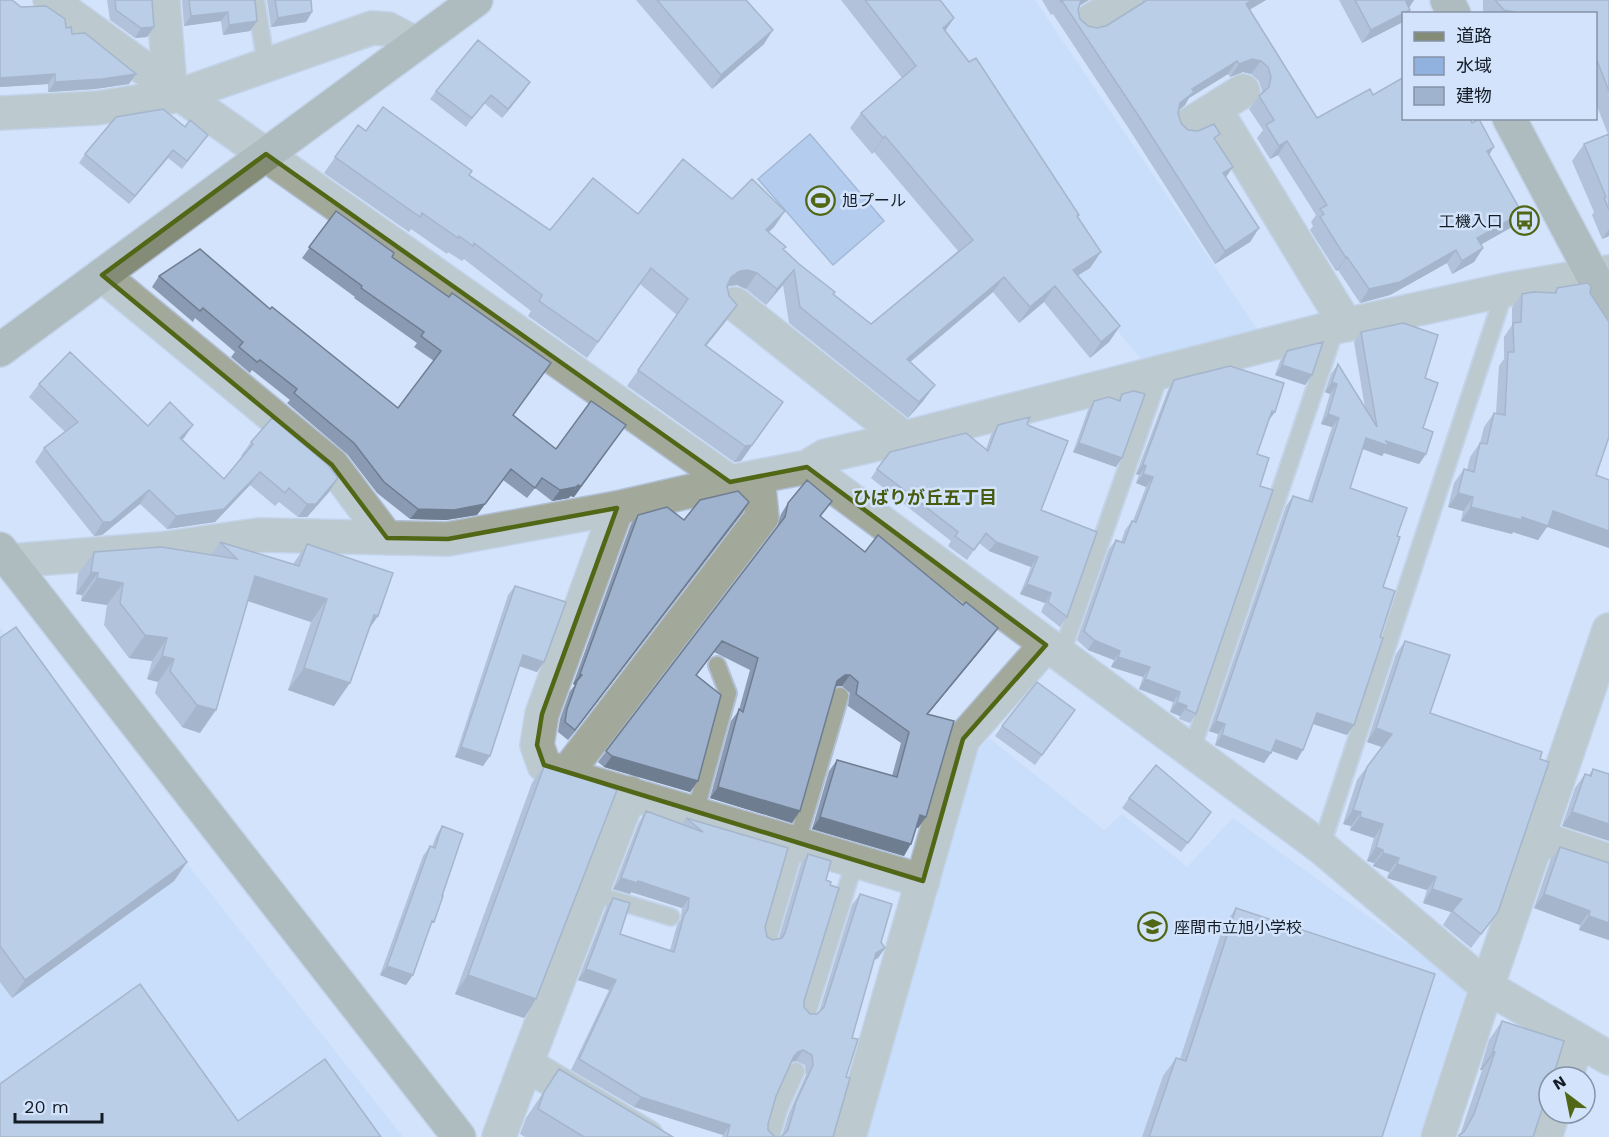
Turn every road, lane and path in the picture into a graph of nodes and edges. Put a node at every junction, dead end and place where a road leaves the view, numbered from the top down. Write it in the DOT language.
graph roads {
  1 [pos="50,0"];
  2 [pos="163,0"];
  3 [pos="256,0"];
  4 [pos="476,0"];
  5 [pos="416,44"];
  6 [pos="266,65"];
  7 [pos="175,91"];
  8 [pos="1243,91"];
  9 [pos="1215,109"];
  10 [pos="0,113"];
  11 [pos="1510,120"];
  12 [pos="1187,126"];
  13 [pos="266,154"];
  14 [pos="1600,273"];
  15 [pos="102,275"];
  16 [pos="1506,290"];
  17 [pos="735,304"];
  18 [pos="1609,306"];
  19 [pos="1341,326"];
  20 [pos="0,350"];
  21 [pos="1161,371"];
  22 [pos="903,438"];
  23 [pos="807,467"];
  24 [pos="744,479"];
  25 [pos="617,508"];
  26 [pos="387,538"];
  27 [pos="5,555"];
  28 [pos="1609,630"];
  29 [pos="1054,650"];
  30 [pos="717,665"];
  31 [pos="840,696"];
  32 [pos="1191,752"];
  33 [pos="565,775"];
  34 [pos="630,793"];
  35 [pos="695,813"];
  36 [pos="1537,837"];
  37 [pos="798,844"];
  38 [pos="1321,847"];
  39 [pos="855,861"];
  40 [pos="1609,861"];
  41 [pos="923,881"];
  42 [pos="591,893"];
  43 [pos="671,917"];
  44 [pos="768,940"];
  45 [pos="1487,987"];
  46 [pos="807,1014"];
  47 [pos="1578,1040"];
  48 [pos="1609,1058"];
  49 [pos="526,1065"];
  50 [pos="1570,1065"];
  51 [pos="796,1071"];
  52 [pos="459,1137"];
  53 [pos="499,1137"];
  54 [pos="647,1137"];
  55 [pos="771,1137"];
  56 [pos="849,1137"];
  57 [pos="1438,1137"];
  1 -- 7 [label="street"];
  2 -- 7 [label="street"];
  3 -- 6 [label="lane"];
  4 -- 5 [label="street"];
  5 -- 6 [label="street"];
  5 -- 13 [label="street"];
  6 -- 7 [label="street"];
  7 -- 10 [label="street"];
  7 -- 13 [label="street"];
  8 -- 9 [label="street"];
  9 -- 12 [label="street"];
  9 -- 19 [label="street"];
  11 -- 14 [label="street"];
  13 -- 15 [label="street"];
  13 -- 24 [label="street"];
  14 -- 16 [label="street"];
  14 -- 18 [label="street"];
  15 -- 20 [label="street"];
  15 -- 26 [label="street"];
  16 -- 19 [label="street"];
  16 -- 38 [label="lane"];
  17 -- 22 [label="street"];
  19 -- 21 [label="street"];
  19 -- 32 [label="lane"];
  21 -- 22 [label="street"];
  21 -- 29 [label="lane"];
  22 -- 23 [label="street"];
  23 -- 24 [label="street"];
  23 -- 29 [label="street"];
  24 -- 25 [label="street"];
  24 -- 33 [label="street"];
  25 -- 26 [label="street"];
  25 -- 33 [label="street"];
  26 -- 27 [label="street"];
  27 -- 52 [label="street"];
  28 -- 36 [label="street"];
  29 -- 32 [label="street"];
  29 -- 41 [label="street"];
  30 -- 35 [label="lane"];
  31 -- 37 [label="lane"];
  32 -- 38 [label="street"];
  33 -- 34 [label="street"];
  34 -- 35 [label="street"];
  34 -- 42 [label="street"];
  35 -- 37 [label="street"];
  36 -- 40 [label="street"];
  36 -- 45 [label="street"];
  37 -- 39 [label="street"];
  37 -- 44 [label="lane"];
  38 -- 45 [label="street"];
  39 -- 41 [label="street"];
  39 -- 46 [label="lane"];
  41 -- 56 [label="street"];
  42 -- 43 [label="lane"];
  42 -- 49 [label="street"];
  45 -- 47 [label="street"];
  45 -- 57 [label="street"];
  47 -- 48 [label="street"];
  47 -- 50 [label="street"];
  49 -- 53 [label="street"];
  49 -- 54 [label="street"];
  51 -- 55 [label="lane"];
}
